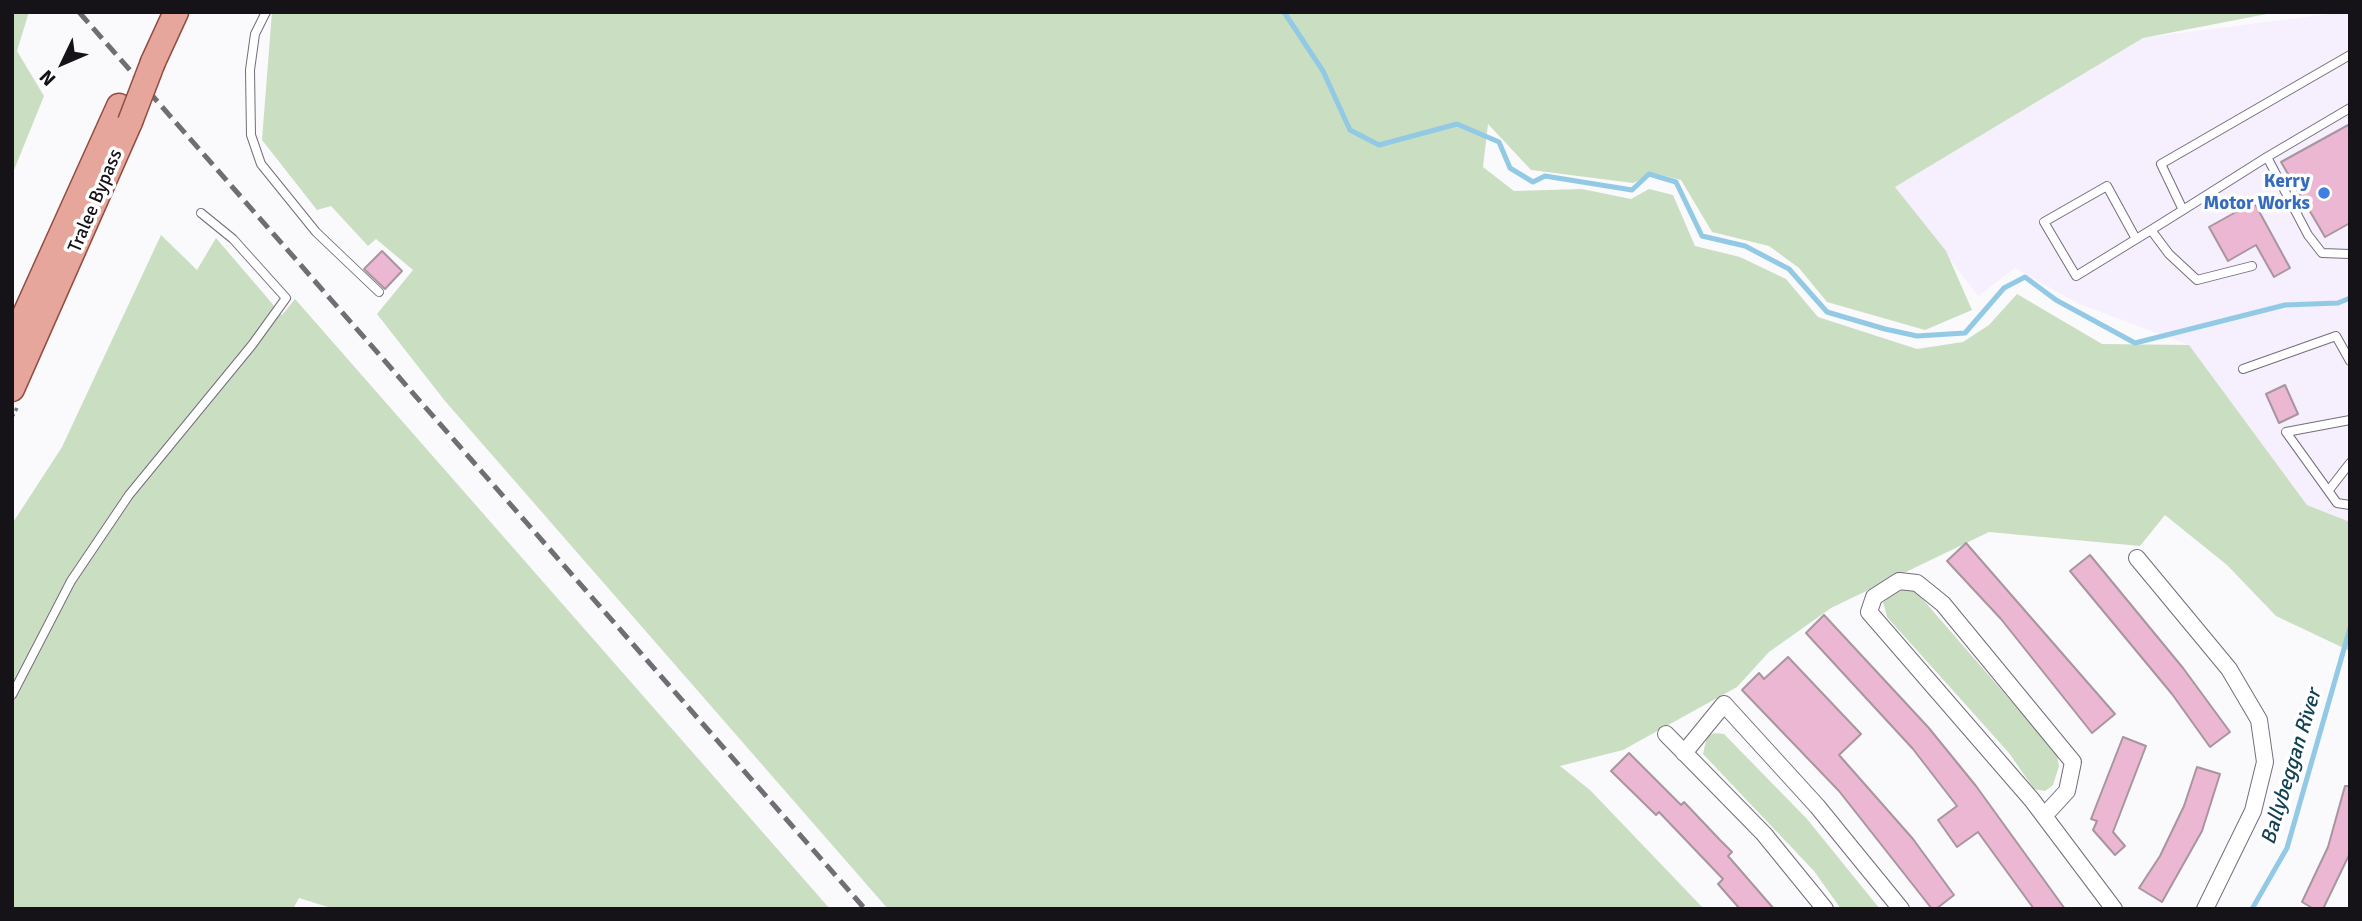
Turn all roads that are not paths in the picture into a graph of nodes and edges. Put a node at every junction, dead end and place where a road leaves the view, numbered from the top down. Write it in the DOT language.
graph roads {
  1 [pos="158,12"];
  2 [pos="176,12"];
  3 [pos="266,12"];
  4 [pos="148,55"];
  5 [pos="2350,55"];
  6 [pos="2350,108"];
  7 [pos="124,114"];
  8 [pos="2267,157"];
  9 [pos="2183,210"];
  10 [pos="201,214"];
  11 [pos="2151,230"];
  12 [pos="2136,239"];
  13 [pos="2350,254"];
  14 [pos="2252,266"];
  15 [pos="379,292"];
  16 [pos="12,343"];
  17 [pos="2350,361"];
  18 [pos="2243,369"];
  19 [pos="12,388"];
  20 [pos="2350,420"];
  21 [pos="2350,463"];
  22 [pos="2329,489"];
  23 [pos="2350,505"];
  24 [pos="2137,558"];
  25 [pos="12,695"];
  26 [pos="1665,734"];
  27 [pos="1684,753"];
  28 [pos="2044,816"];
  29 [pos="1825,909"];
  30 [pos="1901,909"];
  31 [pos="2113,909"];
  32 [pos="2205,909"];
  1 -- 4 [label="main road, Tralee Bypass"];
  2 -- 4 [label="main road, Tralee Bypass"];
  3 -- 15 [label="lane"];
  4 -- 7 [label="main road, Tralee Bypass, bridge"];
  5 -- 9 [label="lane"];
  6 -- 8 [label="lane"];
  7 -- 16 [label="main road, Tralee Bypass"];
  7 -- 19 [label="main road, Tralee Bypass"];
  8 -- 9 [label="lane"];
  8 -- 13 [label="lane"];
  9 -- 11 [label="lane"];
  10 -- 25 [label="lane"];
  11 -- 12 [label="lane"];
  11 -- 14 [label="lane"];
  12 -- 12 [label="lane"];
  17 -- 18 [label="lane"];
  20 -- 22 [label="lane"];
  21 -- 22 [label="lane"];
  22 -- 23 [label="lane"];
  24 -- 32 [label="street"];
  26 -- 27 [label="street"];
  27 -- 29 [label="street"];
  27 -- 30 [label="street"];
  28 -- 28 [label="street"];
  28 -- 31 [label="street"];
}
